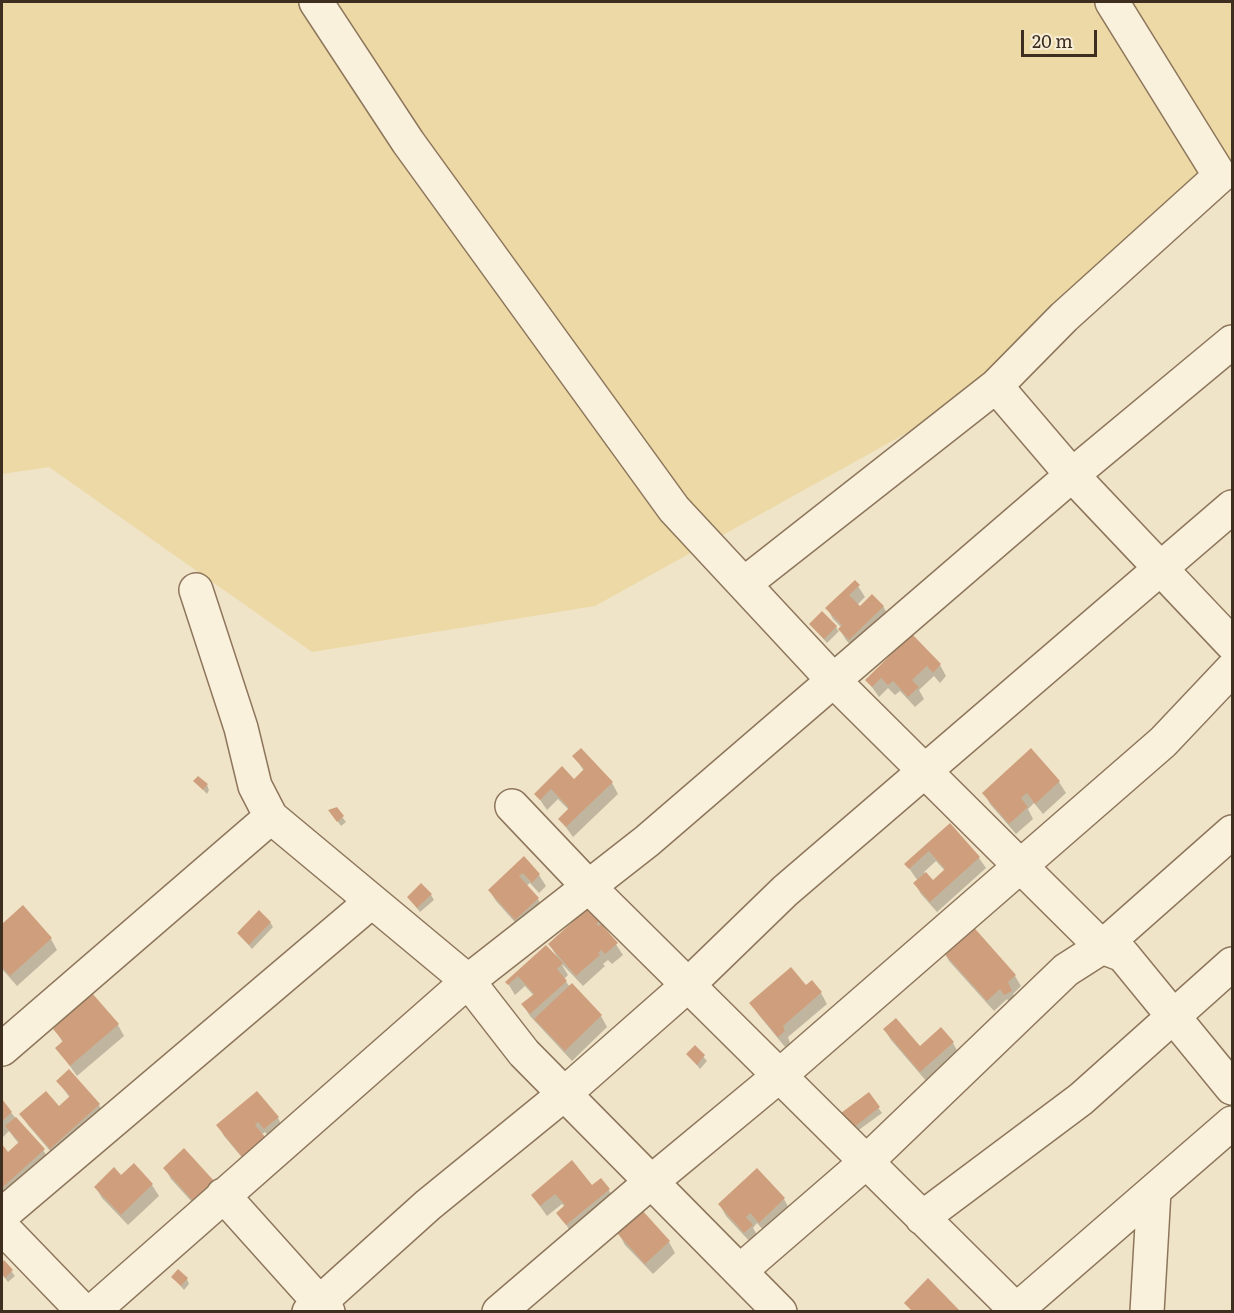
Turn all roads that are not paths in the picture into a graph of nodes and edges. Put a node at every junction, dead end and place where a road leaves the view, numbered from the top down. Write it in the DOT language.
graph roads {
  1 [pos="315,2"];
  2 [pos="1112,2"];
  3 [pos="1226,183"];
  4 [pos="1233,342"];
  5 [pos="996,386"];
  6 [pos="1072,475"];
  7 [pos="1233,507"];
  8 [pos="1161,569"];
  9 [pos="744,584"];
  10 [pos="196,590"];
  11 [pos="1233,644"];
  12 [pos="1233,669"];
  13 [pos="834,681"];
  14 [pos="926,772"];
  15 [pos="512,806"];
  16 [pos="271,818"];
  17 [pos="1233,831"];
  18 [pos="1020,867"];
  19 [pos="588,886"];
  20 [pos="372,901"];
  21 [pos="1102,946"];
  22 [pos="1233,964"];
  23 [pos="468,981"];
  24 [pos="688,985"];
  25 [pos="1173,1017"];
  26 [pos="2,1049"];
  27 [pos="779,1076"];
  28 [pos="1233,1088"];
  29 [pos="563,1095"];
  30 [pos="1233,1123"];
  31 [pos="866,1162"];
  32 [pos="651,1182"];
  33 [pos="1154,1191"];
  34 [pos="223,1195"];
  35 [pos="2,1215"];
  36 [pos="922,1218"];
  37 [pos="2,1227"];
  38 [pos="740,1271"];
  39 [pos="319,1308"];
  40 [pos="84,1311"];
  41 [pos="92,1311"];
  42 [pos="499,1311"];
  43 [pos="780,1311"];
  44 [pos="1015,1311"];
  45 [pos="1147,1311"];
  1 -- 9 [label="street"];
  2 -- 3 [label="street"];
  3 -- 5 [label="street"];
  4 -- 6 [label="street"];
  5 -- 6 [label="street"];
  5 -- 9 [label="street"];
  6 -- 8 [label="street"];
  6 -- 13 [label="street"];
  7 -- 8 [label="street"];
  8 -- 11 [label="street"];
  8 -- 14 [label="street"];
  9 -- 13 [label="street"];
  10 -- 16 [label="street"];
  12 -- 18 [label="street"];
  13 -- 14 [label="street"];
  13 -- 19 [label="street"];
  14 -- 18 [label="street"];
  14 -- 24 [label="street"];
  15 -- 19 [label="street"];
  16 -- 20 [label="street"];
  16 -- 26 [label="street"];
  17 -- 21 [label="street"];
  18 -- 21 [label="street"];
  18 -- 27 [label="street"];
  19 -- 23 [label="street"];
  19 -- 24 [label="street"];
  20 -- 23 [label="street"];
  20 -- 35 [label="street"];
  21 -- 25 [label="street"];
  21 -- 31 [label="street"];
  22 -- 25 [label="street"];
  23 -- 29 [label="street"];
  23 -- 34 [label="street"];
  24 -- 27 [label="street"];
  24 -- 29 [label="street"];
  25 -- 28 [label="street"];
  25 -- 36 [label="street"];
  27 -- 31 [label="street"];
  27 -- 32 [label="street"];
  29 -- 32 [label="street"];
  29 -- 39 [label="street"];
  30 -- 33 [label="street"];
  31 -- 36 [label="street"];
  31 -- 38 [label="street"];
  32 -- 38 [label="street"];
  32 -- 42 [label="street"];
  33 -- 44 [label="street"];
  33 -- 45 [label="street"];
  34 -- 39 [label="street"];
  34 -- 41 [label="street"];
  36 -- 44 [label="street"];
  37 -- 40 [label="street"];
  38 -- 43 [label="street"];
}
